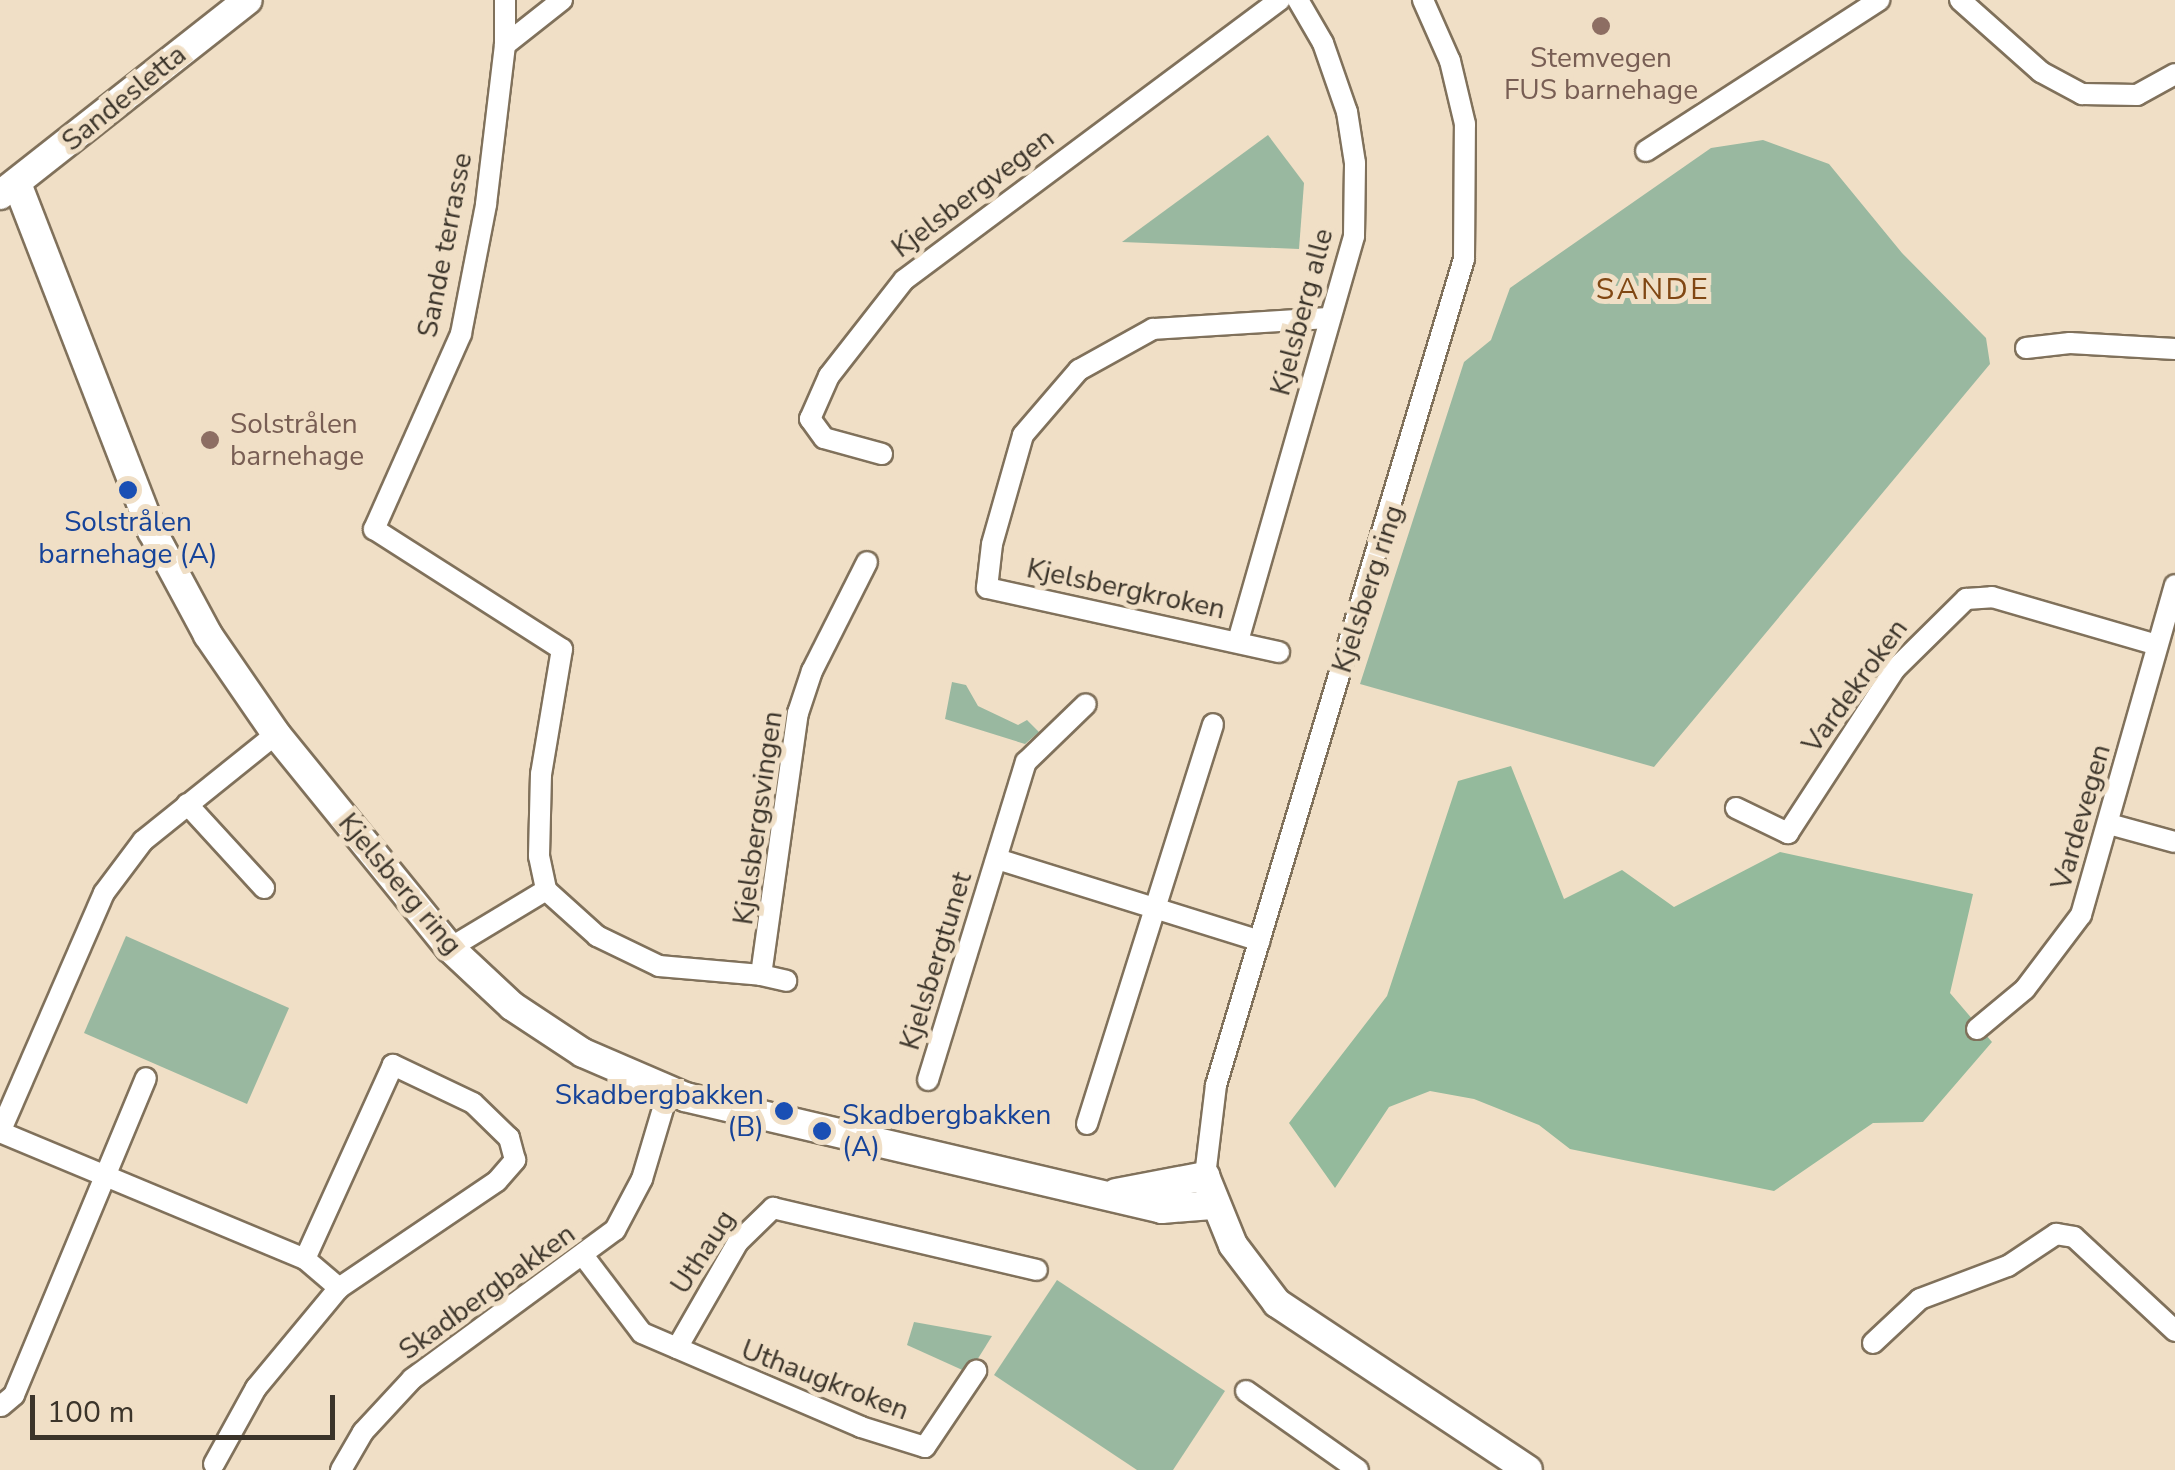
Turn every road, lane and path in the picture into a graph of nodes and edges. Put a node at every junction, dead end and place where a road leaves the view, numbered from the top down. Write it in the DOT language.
graph roads {
  1 [pos="248,0"];
  2 [pos="505,0"];
  3 [pos="562,0"];
  4 [pos="1280,0"];
  5 [pos="1298,0"];
  6 [pos="1423,0"];
  7 [pos="1879,0"];
  8 [pos="1967,2"];
  9 [pos="505,45"];
  10 [pos="2175,74"];
  11 [pos="1646,151"];
  12 [pos="9,190"];
  13 [pos="1330,318"];
  14 [pos="2026,348"];
  15 [pos="2175,349"];
  16 [pos="882,454"];
  17 [pos="867,562"];
  18 [pos="2175,585"];
  19 [pos="1238,641"];
  20 [pos="2157,645"];
  21 [pos="1279,652"];
  22 [pos="1086,704"];
  23 [pos="1213,724"];
  24 [pos="276,734"];
  25 [pos="186,804"];
  26 [pos="1736,808"];
  27 [pos="2109,824"];
  28 [pos="2175,842"];
  29 [pos="997,859"];
  30 [pos="264,888"];
  31 [pos="546,890"];
  32 [pos="1155,908"];
  33 [pos="1260,941"];
  34 [pos="450,948"];
  35 [pos="761,975"];
  36 [pos="786,981"];
  37 [pos="1977,1029"];
  38 [pos="146,1078"];
  39 [pos="928,1080"];
  40 [pos="668,1092"];
  41 [pos="1087,1124"];
  42 [pos="0,1132"];
  43 [pos="1206,1176"];
  44 [pos="105,1180"];
  45 [pos="1116,1193"];
  46 [pos="1212,1205"];
  47 [pos="584,1258"];
  48 [pos="304,1259"];
  49 [pos="1037,1270"];
  50 [pos="340,1288"];
  51 [pos="2175,1331"];
  52 [pos="1873,1343"];
  53 [pos="676,1348"];
  54 [pos="976,1371"];
  55 [pos="1246,1391"];
  56 [pos="1,1406"];
  57 [pos="214,1464"];
  58 [pos="340,1470"];
  59 [pos="1358,1470"];
  60 [pos="1528,1470"];
  1 -- 12 [label="street, Sandesletta"];
  2 -- 9 [label="street, Sande terrasse"];
  3 -- 9 [label="street"];
  4 -- 16 [label="street, Kjelsbergvegen"];
  5 -- 13 [label="street, Kjelsberg alle"];
  6 -- 33 [label="street, Kjelsberg ring"];
  7 -- 11 [label="street"];
  8 -- 10 [label="street"];
  9 -- 31 [label="street, Sande terrasse"];
  12 -- 24 [label="street, Kjelsberg ring"];
  13 -- 19 [label="street, Kjelsberg alle"];
  13 -- 19 [label="street, Kjelsbergkroken"];
  14 -- 15 [label="street"];
  17 -- 35 [label="street, Kjelsbergsvingen"];
  18 -- 20 [label="street, Vardevegen"];
  19 -- 21 [label="street, Kjelsbergkroken"];
  20 -- 26 [label="street, Vardekroken"];
  20 -- 27 [label="street, Vardevegen"];
  22 -- 29 [label="street, Kjelsbergtunet"];
  23 -- 32 [label="street"];
  24 -- 25 [label="street"];
  24 -- 34 [label="street, Kjelsberg ring"];
  25 -- 30 [label="street"];
  25 -- 42 [label="street"];
  27 -- 28 [label="street"];
  27 -- 37 [label="street, Vardevegen"];
  29 -- 32 [label="street, Kjelsbergtunet"];
  29 -- 39 [label="street, Kjelsbergtunet"];
  31 -- 34 [label="street"];
  31 -- 35 [label="street"];
  32 -- 33 [label="street, Kjelsbergtunet"];
  32 -- 41 [label="street"];
  33 -- 43 [label="street, Kjelsberg ring"];
  34 -- 40 [label="street, Kjelsberg ring"];
  35 -- 36 [label="street"];
  38 -- 44 [label="street"];
  40 -- 45 [label="street, Kjelsberg ring"];
  40 -- 47 [label="street, Skadbergbakken"];
  42 -- 44 [label="street"];
  43 -- 45 [label="street, Kjelsberg ring"];
  43 -- 46 [label="street, Kjelsberg ring"];
  44 -- 48 [label="street"];
  44 -- 56 [label="street"];
  45 -- 46 [label="street, Kjelsberg ring"];
  46 -- 60 [label="street, Kjelsberg ring"];
  47 -- 53 [label="street"];
  47 -- 58 [label="street, Skadbergbakken"];
  48 -- 50 [label="street"];
  48 -- 50 [label="street"];
  49 -- 53 [label="street, Uthaug"];
  50 -- 57 [label="street"];
  51 -- 52 [label="street"];
  53 -- 54 [label="street, Uthaugkroken"];
  55 -- 59 [label="street"];
}
